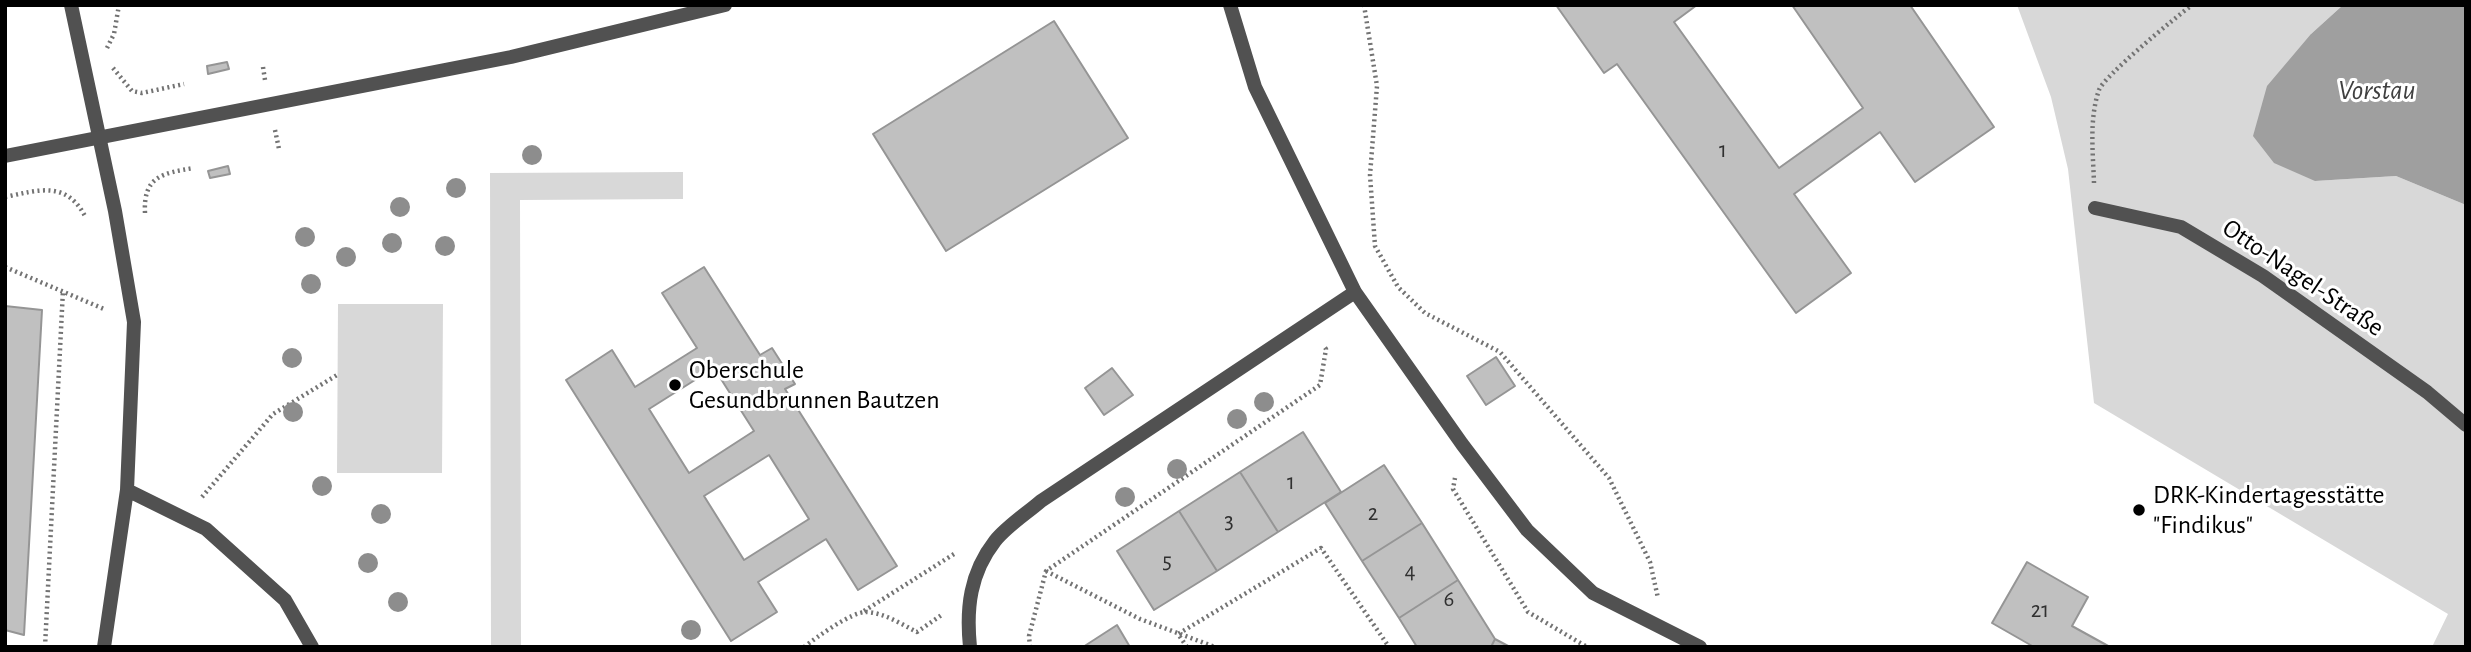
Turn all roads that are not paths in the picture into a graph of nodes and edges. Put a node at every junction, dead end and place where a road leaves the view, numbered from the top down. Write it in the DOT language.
graph roads {
  1 [pos="71,5"];
  2 [pos="725,5"];
  3 [pos="1230,5"];
  4 [pos="100,138"];
  5 [pos="5,156"];
  6 [pos="2095,208"];
  7 [pos="1354,292"];
  8 [pos="2466,425"];
  9 [pos="127,490"];
  10 [pos="104,647"];
  11 [pos="313,647"];
  12 [pos="970,647"];
  13 [pos="1700,647"];
  1 -- 4 [label="street"];
  2 -- 4 [label="street"];
  3 -- 7 [label="street"];
  4 -- 5 [label="street"];
  4 -- 9 [label="street"];
  6 -- 8 [label="street, Otto-Nagel-Straße"];
  7 -- 12 [label="street"];
  7 -- 13 [label="street"];
  9 -- 10 [label="street"];
  9 -- 11 [label="street"];
}
